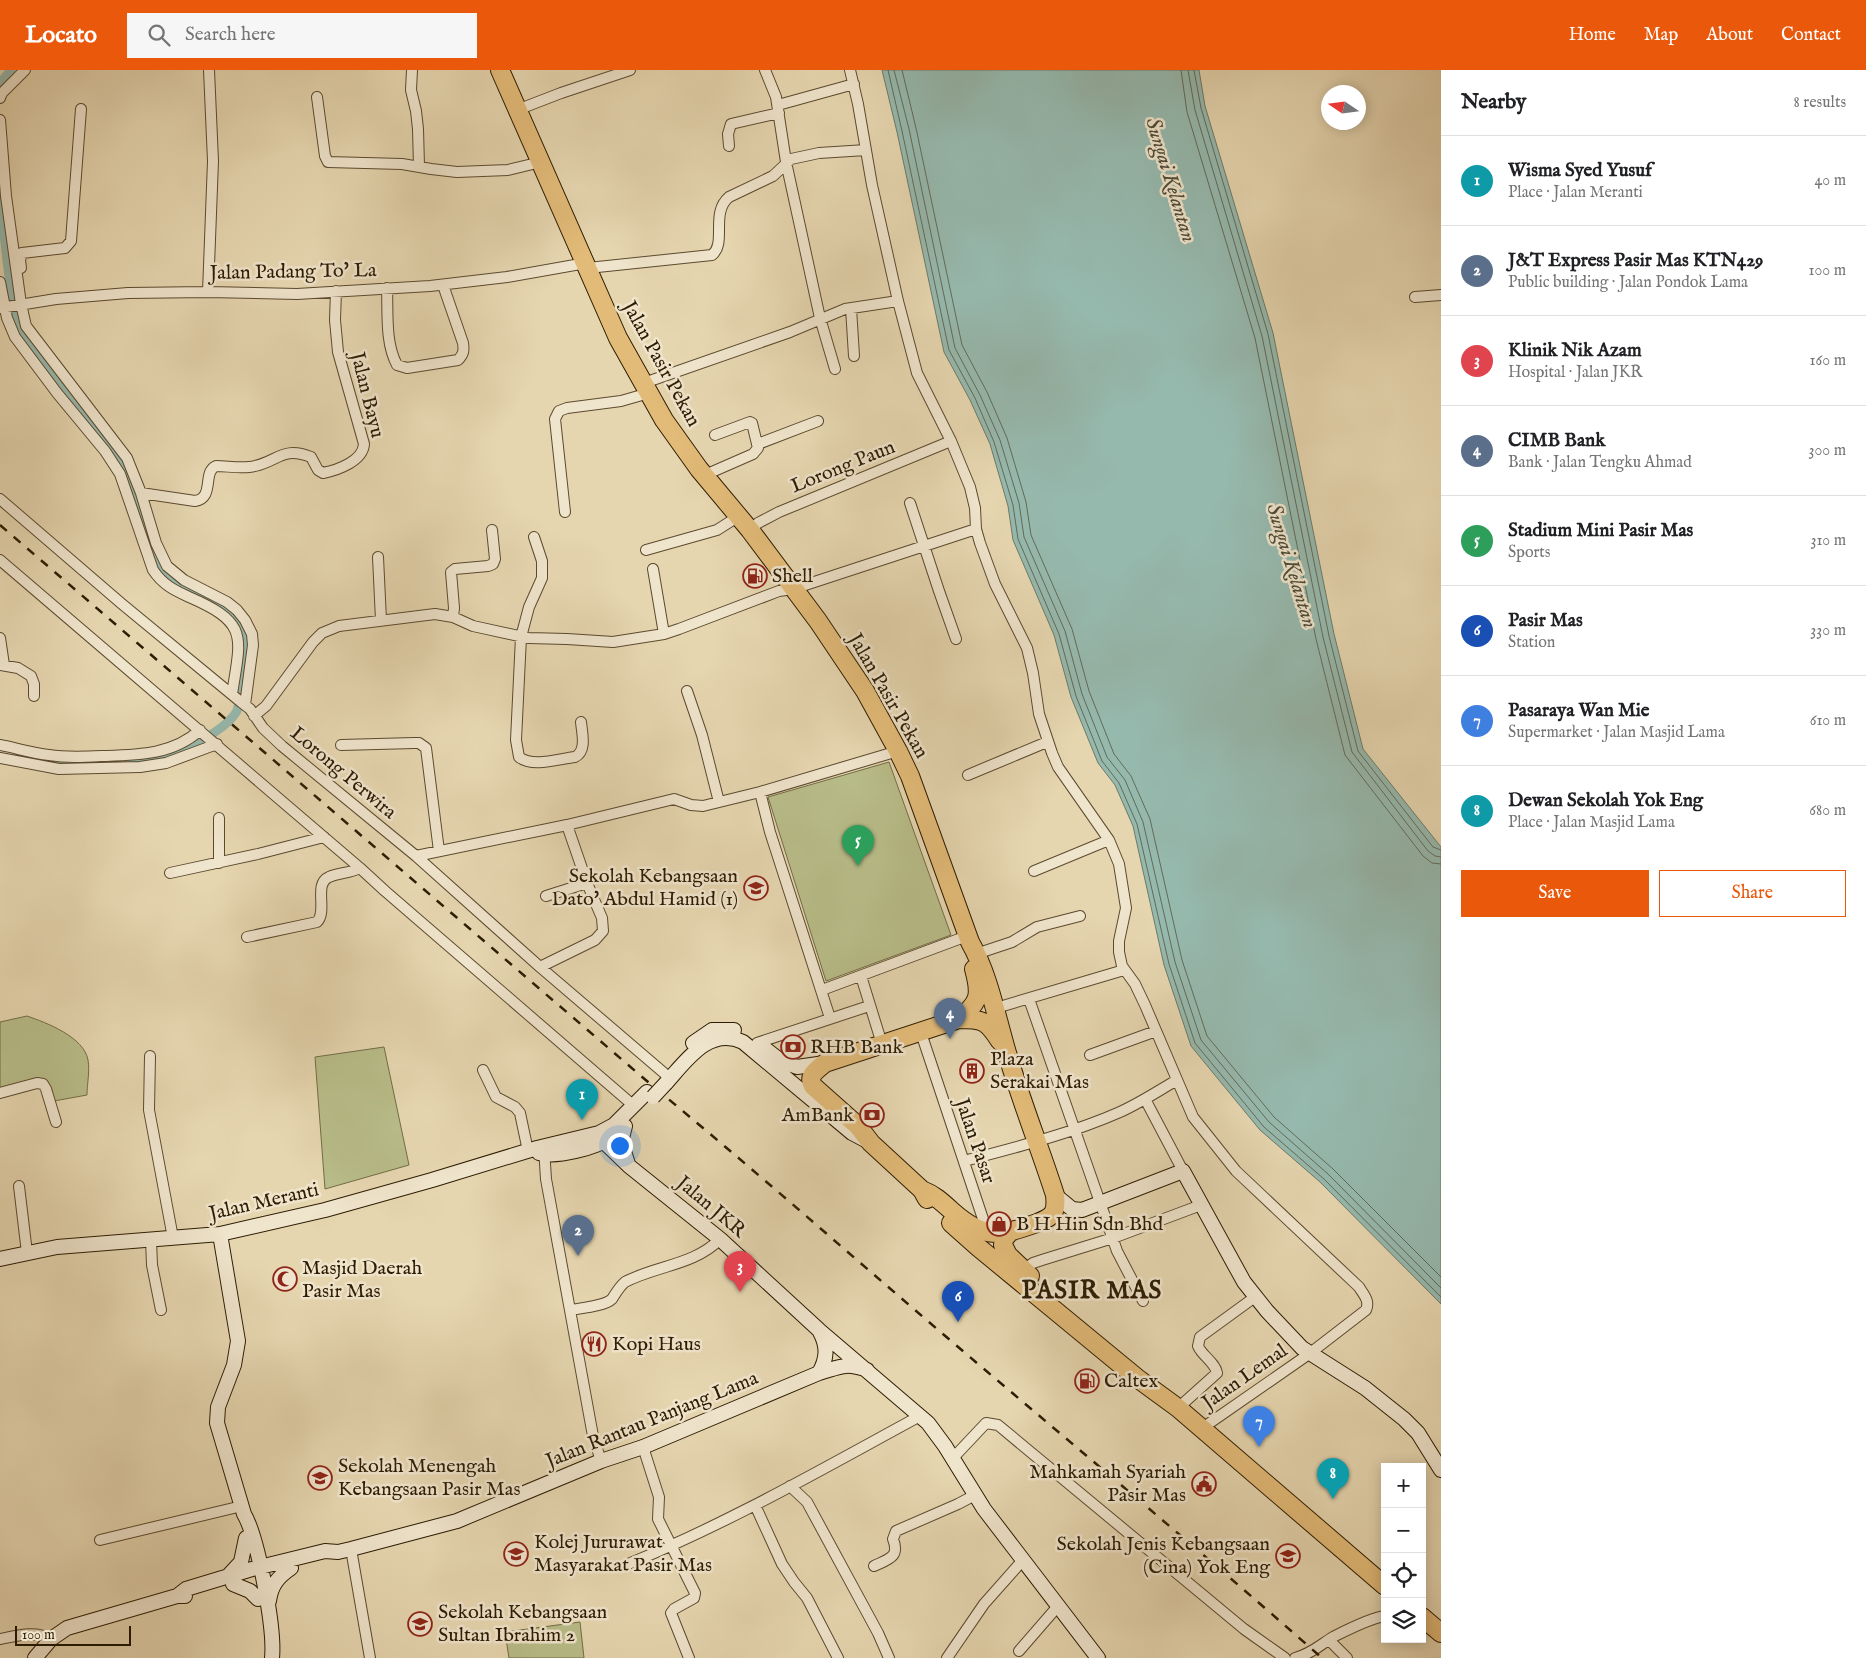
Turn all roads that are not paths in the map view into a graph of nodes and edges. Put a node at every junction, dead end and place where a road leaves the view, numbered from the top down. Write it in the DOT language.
graph roads {
  1 [pos="25,70"];
  2 [pos="209,70"];
  3 [pos="412,70"];
  4 [pos="500,70"];
  5 [pos="630,70"];
  6 [pos="765,70"];
  7 [pos="850,70"];
  8 [pos="854,84"];
  9 [pos="317,96"];
  10 [pos="0,98"];
  11 [pos="81,109"];
  12 [pos="778,109"];
  13 [pos="517,110"];
  14 [pos="0,120"];
  15 [pos="729,146"];
  16 [pos="866,150"];
  17 [pos="541,162"];
  18 [pos="786,162"];
  19 [pos="419,166"];
  20 [pos="587,266"];
  21 [pos="0,282"];
  22 [pos="443,285"];
  23 [pos="387,288"];
  24 [pos="336,290"];
  25 [pos="208,292"];
  26 [pos="1441,295"];
  27 [pos="1415,297"];
  28 [pos="898,301"];
  29 [pos="13,306"];
  30 [pos="851,308"];
  31 [pos="820,318"];
  32 [pos="854,356"];
  33 [pos="834,369"];
  34 [pos="647,388"];
  35 [pos="818,421"];
  36 [pos="715,435"];
  37 [pos="951,441"];
  38 [pos="758,444"];
  39 [pos="705,476"];
  40 [pos="141,493"];
  41 [pos="0,498"];
  42 [pos="910,503"];
  43 [pos="565,512"];
  44 [pos="739,516"];
  45 [pos="976,529"];
  46 [pos="492,530"];
  47 [pos="750,530"];
  48 [pos="534,537"];
  49 [pos="924,546"];
  50 [pos="646,550"];
  51 [pos="378,557"];
  52 [pos="0,560"];
  53 [pos="653,569"];
  54 [pos="793,589"];
  55 [pos="453,617"];
  56 [pos="381,620"];
  57 [pos="664,634"];
  58 [pos="0,638"];
  59 [pos="521,638"];
  60 [pos="956,639"];
  61 [pos="2,665"];
  62 [pos="687,691"];
  63 [pos="34,696"];
  64 [pos="238,699"];
  65 [pos="254,716"];
  66 [pos="581,722"];
  67 [pos="201,731"];
  68 [pos="214,742"];
  69 [pos="1047,742"];
  70 [pos="0,744"];
  71 [pos="341,745"];
  72 [pos="898,750"];
  73 [pos="0,758"];
  74 [pos="968,775"];
  75 [pos="760,792"];
  76 [pos="720,802"];
  77 [pos="219,818"];
  78 [pos="567,825"];
  79 [pos="324,837"];
  80 [pos="1109,840"];
  81 [pos="439,851"];
  82 [pos="416,856"];
  83 [pos="219,863"];
  84 [pos="360,868"];
  85 [pos="1034,871"];
  86 [pos="170,873"];
  87 [pos="587,883"];
  88 [pos="546,896"];
  89 [pos="1080,916"];
  90 [pos="247,937"];
  91 [pos="971,944"];
  92 [pos="540,967"];
  93 [pos="1124,970"];
  94 [pos="860,976"];
  95 [pos="822,990"];
  96 [pos="1029,999"];
  97 [pos="869,1006"];
  98 [pos="996,1008"];
  99 [pos="830,1018"];
  100 [pos="960,1019"];
  101 [pos="1156,1031"];
  102 [pos="921,1033"];
  103 [pos="714,1034"];
  104 [pos="757,1043"];
  105 [pos="882,1044"];
  106 [pos="1006,1047"];
  107 [pos="1090,1055"];
  108 [pos="150,1056"];
  109 [pos="825,1063"];
  110 [pos="483,1070"];
  111 [pos="663,1078"];
  112 [pos="1177,1080"];
  113 [pos="0,1093"];
  114 [pos="813,1093"];
  115 [pos="650,1094"];
  116 [pos="1145,1099"];
  117 [pos="634,1106"];
  118 [pos="56,1122"];
  119 [pos="625,1126"];
  120 [pos="1074,1129"];
  121 [pos="601,1138"];
  122 [pos="1038,1142"];
  123 [pos="871,1143"];
  124 [pos="537,1151"];
  125 [pos="964,1161"];
  126 [pos="629,1166"];
  127 [pos="1182,1171"];
  128 [pos="19,1186"];
  129 [pos="922,1190"];
  130 [pos="1055,1195"];
  131 [pos="1101,1204"];
  132 [pos="1201,1205"];
  133 [pos="987,1231"];
  134 [pos="1009,1233"];
  135 [pos="220,1234"];
  136 [pos="173,1238"];
  137 [pos="1112,1238"];
  138 [pos="720,1239"];
  139 [pos="151,1240"];
  140 [pos="27,1253"];
  141 [pos="0,1259"];
  142 [pos="1023,1270"];
  143 [pos="1255,1297"];
  144 [pos="1143,1301"];
  145 [pos="161,1310"];
  146 [pos="571,1310"];
  147 [pos="819,1330"];
  148 [pos="1309,1354"];
  149 [pos="1127,1364"];
  150 [pos="867,1370"];
  151 [pos="819,1373"];
  152 [pos="1172,1403"];
  153 [pos="920,1416"];
  154 [pos="1201,1429"];
  155 [pos="643,1447"];
  156 [pos="952,1458"];
  157 [pos="600,1461"];
  158 [pos="1441,1470"];
  159 [pos="790,1486"];
  160 [pos="975,1495"];
  161 [pos="755,1505"];
  162 [pos="243,1510"];
  163 [pos="100,1540"];
  164 [pos="250,1541"];
  165 [pos="673,1546"];
  166 [pos="344,1551"];
  167 [pos="1022,1560"];
  168 [pos="288,1564"];
  169 [pos="628,1564"];
  170 [pos="874,1566"];
  171 [pos="257,1572"];
  172 [pos="229,1581"];
  173 [pos="1381,1583"];
  174 [pos="263,1603"];
  175 [pos="1058,1606"];
  176 [pos="1380,1617"];
  177 [pos="0,1639"];
  178 [pos="51,1639"];
  179 [pos="1328,1640"];
  180 [pos="1020,1651"];
  181 [pos="949,1657"];
  182 [pos="35,1658"];
  183 [pos="266,1658"];
  184 [pos="272,1658"];
  185 [pos="370,1658"];
  186 [pos="689,1658"];
  187 [pos="838,1658"];
  188 [pos="889,1658"];
  189 [pos="1098,1658"];
  190 [pos="1286,1658"];
  191 [pos="1295,1658"];
  192 [pos="1347,1658"];
  1 -- 10 [label="street"];
  2 -- 25 [label="street"];
  3 -- 19 [label="street"];
  4 -- 13 [label="highway, Jalan Pasir Pekan"];
  5 -- 13 [label="street"];
  6 -- 12 [label="street"];
  7 -- 8 [label="street"];
  8 -- 12 [label="street"];
  8 -- 16 [label="street"];
  9 -- 19 [label="street"];
  11 -- 29 [label="street"];
  12 -- 15 [label="street"];
  12 -- 18 [label="street"];
  13 -- 17 [label="highway, Jalan Pasir Pekan"];
  14 -- 29 [label="street"];
  16 -- 18 [label="street"];
  16 -- 28 [label="street"];
  17 -- 19 [label="street"];
  17 -- 20 [label="highway, Jalan Pasir Pekan"];
  18 -- 20 [label="street, Jalan Padang To' La"];
  18 -- 31 [label="street"];
  20 -- 22 [label="street, Jalan Padang To' La"];
  20 -- 34 [label="highway, Jalan Pasir Pekan"];
  21 -- 29 [label="street"];
  22 -- 23 [label="street, Jalan Padang To' La"];
  22 -- 23 [label="street"];
  23 -- 24 [label="street, Jalan Padang To' La"];
  24 -- 25 [label="street, Jalan Padang To' La"];
  24 -- 40 [label="street, Jalan Bayu"];
  25 -- 29 [label="street, Jalan Padang To' La"];
  26 -- 27 [label="street"];
  28 -- 30 [label="street"];
  28 -- 37 [label="street"];
  29 -- 40 [label="street"];
  29 -- 64 [label="street"];
  30 -- 31 [label="street"];
  30 -- 32 [label="street"];
  31 -- 33 [label="street"];
  31 -- 34 [label="street"];
  34 -- 39 [label="highway, Jalan Pasir Pekan"];
  34 -- 43 [label="street"];
  35 -- 38 [label="street"];
  36 -- 38 [label="street"];
  37 -- 45 [label="street"];
  37 -- 47 [label="street, Lorong Paun"];
  38 -- 39 [label="street"];
  39 -- 44 [label="highway, Jalan Pasir Pekan"];
  40 -- 64 [label="street"];
  41 -- 64 [label="street, Lorong Perwira"];
  42 -- 49 [label="street"];
  44 -- 47 [label="highway, Jalan Pasir Pekan"];
  44 -- 50 [label="street"];
  45 -- 49 [label="street"];
  45 -- 69 [label="street"];
  46 -- 55 [label="street"];
  47 -- 54 [label="highway, Jalan Pasir Pekan"];
  48 -- 59 [label="street"];
  49 -- 54 [label="street"];
  49 -- 60 [label="street"];
  51 -- 56 [label="street"];
  52 -- 67 [label="street"];
  53 -- 57 [label="street"];
  54 -- 57 [label="street"];
  54 -- 72 [label="highway, Jalan Pasir Pekan"];
  55 -- 56 [label="street"];
  55 -- 59 [label="street"];
  56 -- 65 [label="street"];
  57 -- 59 [label="street"];
  58 -- 61 [label="street"];
  59 -- 66 [label="street"];
  61 -- 63 [label="street"];
  62 -- 76 [label="street"];
  64 -- 65 [label="street, Lorong Perwira"];
  65 -- 82 [label="street, Lorong Perwira"];
  67 -- 68 [label="street"];
  67 -- 70 [label="street"];
  68 -- 73 [label="street"];
  68 -- 79 [label="street"];
  69 -- 74 [label="street"];
  69 -- 80 [label="street"];
  71 -- 81 [label="street"];
  72 -- 75 [label="street"];
  72 -- 91 [label="highway, Jalan Pasir Pekan"];
  75 -- 76 [label="street"];
  75 -- 95 [label="street"];
  76 -- 78 [label="street"];
  77 -- 83 [label="street"];
  78 -- 81 [label="street"];
  78 -- 87 [label="street"];
  79 -- 83 [label="street"];
  79 -- 84 [label="street"];
  80 -- 85 [label="street"];
  80 -- 93 [label="street"];
  81 -- 82 [label="street"];
  82 -- 92 [label="street, Lorong Perwira"];
  83 -- 86 [label="street"];
  84 -- 90 [label="street"];
  84 -- 117 [label="street"];
  87 -- 88 [label="street"];
  87 -- 92 [label="street"];
  89 -- 91 [label="street"];
  91 -- 94 [label="street"];
  91 -- 98 [label="highway, Jalan Pasir Pekan"];
  91 -- 100 [label="highway"];
  92 -- 111 [label="street, Lorong Perwira"];
  93 -- 96 [label="street"];
  93 -- 101 [label="street, Jalan Lemal"];
  94 -- 95 [label="street"];
  94 -- 97 [label="street"];
  95 -- 99 [label="street"];
  96 -- 98 [label="street"];
  96 -- 120 [label="street"];
  97 -- 99 [label="street"];
  97 -- 105 [label="street"];
  98 -- 106 [label="highway, Jalan Pasir Pekan"];
  99 -- 104 [label="street"];
  100 -- 102 [label="highway"];
  100 -- 106 [label="highway"];
  101 -- 107 [label="street"];
  101 -- 112 [label="street, Jalan Lemal"];
  102 -- 105 [label="highway"];
  102 -- 125 [label="street, Jalan Pasar"];
  103 -- 104 [label="street"];
  103 -- 111 [label="street, Jalan Meranti"];
  103 -- 114 [label="street"];
  104 -- 109 [label="street"];
  105 -- 109 [label="highway"];
  106 -- 122 [label="highway, Jalan Pasir Pekan"];
  108 -- 136 [label="street"];
  109 -- 114 [label="highway"];
  110 -- 124 [label="street"];
  111 -- 115 [label="street, Jalan Meranti, bridge"];
  112 -- 116 [label="street"];
  112 -- 148 [label="street, Jalan Lemal"];
  113 -- 118 [label="street"];
  114 -- 123 [label="highway"];
  114 -- 123 [label="street"];
  115 -- 117 [label="street, Jalan Meranti"];
  115 -- 119 [label="street, Jalan Meranti"];
  116 -- 120 [label="street"];
  116 -- 127 [label="street"];
  117 -- 121 [label="street, Jalan Meranti"];
  119 -- 121 [label="street, Jalan Meranti"];
  119 -- 126 [label="street"];
  120 -- 122 [label="street"];
  120 -- 131 [label="street"];
  121 -- 124 [label="street, Jalan Meranti"];
  121 -- 126 [label="street, Jalan JKR"];
  122 -- 125 [label="street"];
  122 -- 130 [label="highway, Jalan Pasir Pekan"];
  123 -- 129 [label="highway"];
  124 -- 135 [label="street, Jalan Meranti"];
  124 -- 146 [label="street"];
  125 -- 133 [label="street, Jalan Pasar"];
  126 -- 138 [label="street, Jalan JKR"];
  127 -- 131 [label="street"];
  127 -- 132 [label="street"];
  128 -- 140 [label="street"];
  129 -- 133 [label="highway"];
  129 -- 149 [label="highway"];
  130 -- 131 [label="street"];
  130 -- 134 [label="highway"];
  131 -- 137 [label="street"];
  132 -- 137 [label="street"];
  132 -- 143 [label="street"];
  133 -- 134 [label="highway"];
  134 -- 142 [label="highway"];
  135 -- 136 [label="street, Jalan Meranti"];
  135 -- 162 [label="street"];
  136 -- 139 [label="street, Jalan Meranti"];
  137 -- 142 [label="street"];
  137 -- 144 [label="street"];
  138 -- 146 [label="street"];
  138 -- 147 [label="street, Jalan JKR"];
  139 -- 140 [label="street, Jalan Meranti"];
  139 -- 145 [label="street"];
  140 -- 141 [label="street, Jalan Meranti"];
  142 -- 149 [label="highway"];
  143 -- 148 [label="street"];
  143 -- 152 [label="street"];
  146 -- 157 [label="street"];
  147 -- 150 [label="street, Jalan JKR"];
  147 -- 151 [label="street"];
  148 -- 154 [label="street, Jalan Lemal"];
  148 -- 158 [label="street"];
  149 -- 152 [label="highway"];
  150 -- 151 [label="street, Jalan Rantau Panjang Lama"];
  150 -- 153 [label="street, Jalan JKR"];
  151 -- 155 [label="street, Jalan Rantau Panjang Lama"];
  152 -- 154 [label="highway"];
  153 -- 156 [label="street, Jalan JKR"];
  153 -- 159 [label="street"];
  154 -- 173 [label="highway"];
  155 -- 157 [label="street, Jalan Rantau Panjang Lama"];
  155 -- 165 [label="street"];
  156 -- 160 [label="street, Jalan JKR"];
  156 -- 190 [label="street"];
  157 -- 166 [label="street, Jalan Rantau Panjang Lama"];
  159 -- 161 [label="street"];
  159 -- 188 [label="street"];
  160 -- 167 [label="street, Jalan JKR"];
  160 -- 170 [label="street"];
  161 -- 165 [label="street"];
  161 -- 187 [label="street"];
  162 -- 163 [label="street"];
  162 -- 164 [label="street"];
  164 -- 168 [label="street"];
  164 -- 171 [label="street"];
  164 -- 172 [label="street"];
  165 -- 169 [label="street"];
  165 -- 186 [label="street"];
  166 -- 168 [label="street, Jalan Rantau Panjang Lama"];
  166 -- 185 [label="street"];
  167 -- 175 [label="street, Jalan JKR"];
  167 -- 181 [label="street"];
  168 -- 171 [label="street, Jalan Rantau Panjang Lama"];
  168 -- 174 [label="street"];
  171 -- 172 [label="street, Jalan Rantau Panjang Lama"];
  171 -- 174 [label="street"];
  172 -- 174 [label="street"];
  172 -- 178 [label="street, Jalan Rantau Panjang Lama"];
  174 -- 183 [label="street"];
  174 -- 184 [label="street"];
  175 -- 180 [label="street"];
  175 -- 189 [label="street, Jalan JKR"];
  176 -- 179 [label="street"];
  177 -- 178 [label="street"];
  178 -- 182 [label="street, Jalan Rantau Panjang Lama"];
  179 -- 191 [label="street"];
  179 -- 192 [label="street"];
  190 -- 191 [label="street"];
}
